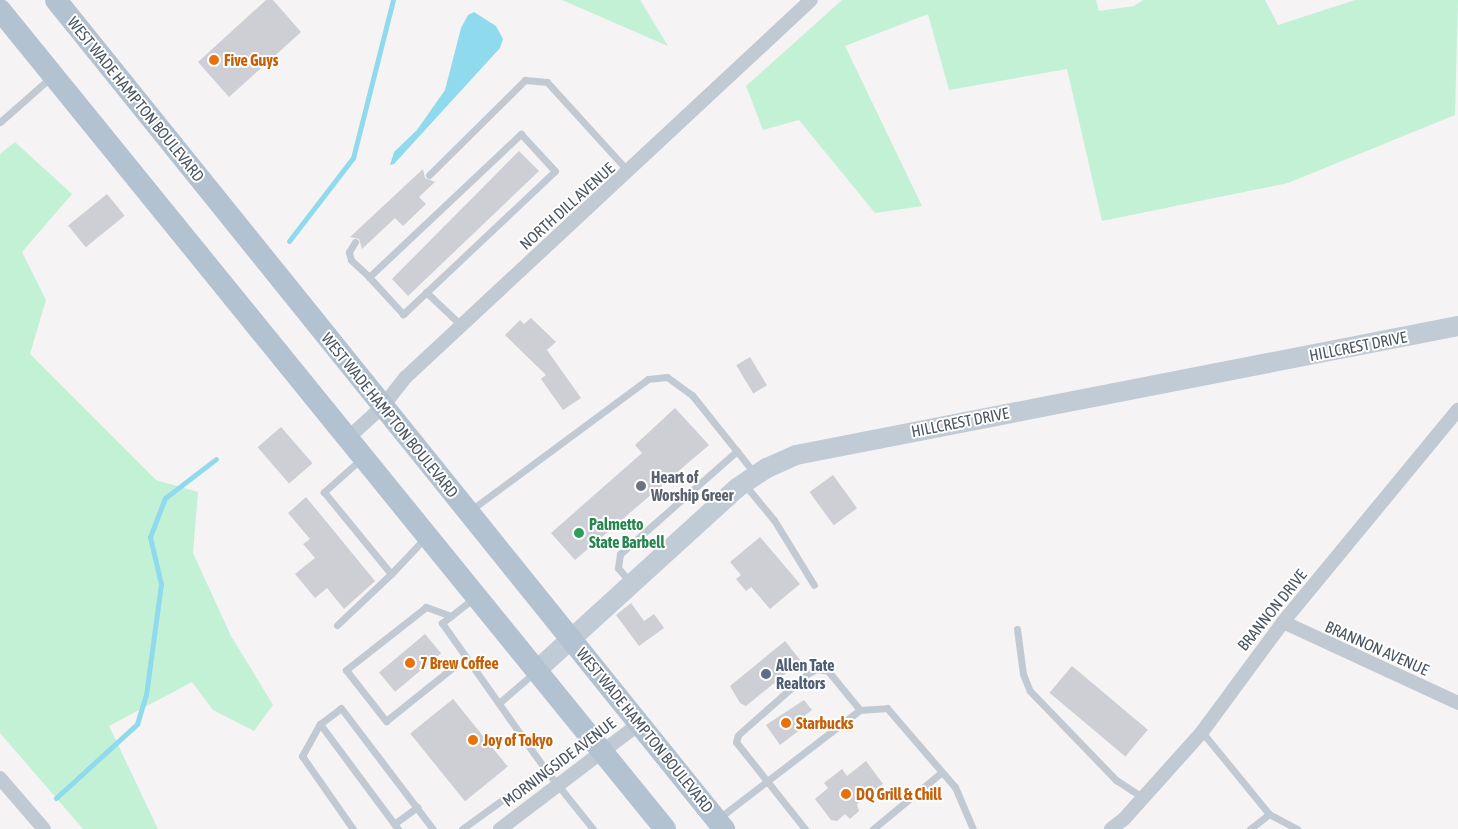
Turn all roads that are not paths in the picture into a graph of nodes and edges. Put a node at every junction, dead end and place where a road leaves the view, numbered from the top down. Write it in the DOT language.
graph roads {
  1 [pos="56,0"];
  2 [pos="811,0"];
  3 [pos="0,10"];
  4 [pos="53,75"];
  5 [pos="0,122"];
  6 [pos="629,172"];
  7 [pos="429,175"];
  8 [pos="355,242"];
  9 [pos="369,277"];
  10 [pos="426,292"];
  11 [pos="462,326"];
  12 [pos="1458,326"];
  13 [pos="383,406"];
  14 [pos="1458,410"];
  15 [pos="348,438"];
  16 [pos="737,451"];
  17 [pos="363,457"];
  18 [pos="749,479"];
  19 [pos="469,512"];
  20 [pos="427,536"];
  21 [pos="391,574"];
  22 [pos="814,584"];
  23 [pos="633,585"];
  24 [pos="476,596"];
  25 [pos="451,616"];
  26 [pos="1283,622"];
  27 [pos="337,625"];
  28 [pos="1017,629"];
  29 [pos="571,638"];
  30 [pos="466,657"];
  31 [pos="537,670"];
  32 [pos="499,703"];
  33 [pos="1458,703"];
  34 [pos="860,710"];
  35 [pos="640,723"];
  36 [pos="320,724"];
  37 [pos="1202,732"];
  38 [pos="602,751"];
  39 [pos="545,769"];
  40 [pos="942,772"];
  41 [pos="0,778"];
  42 [pos="769,780"];
  43 [pos="556,784"];
  44 [pos="1144,798"];
  45 [pos="417,807"];
  46 [pos="1269,814"];
  47 [pos="721,824"];
  48 [pos="396,826"];
  49 [pos="44,829"];
  50 [pos="353,829"];
  51 [pos="433,829"];
  52 [pos="462,829"];
  53 [pos="500,829"];
  54 [pos="593,829"];
  55 [pos="665,829"];
  56 [pos="805,829"];
  57 [pos="873,829"];
  58 [pos="973,829"];
  59 [pos="1111,829"];
  60 [pos="1250,829"];
  61 [pos="1297,829"];
  1 -- 13 [label="main road, WEST WADE HAMPTON BOULEVARD"];
  2 -- 6 [label="street, NORTH DILL AVENUE"];
  3 -- 4 [label="main road"];
  4 -- 5 [label="lane"];
  4 -- 15 [label="main road"];
  6 -- 7 [label="lane"];
  6 -- 11 [label="street, NORTH DILL AVENUE"];
  8 -- 9 [label="lane"];
  9 -- 10 [label="lane"];
  9 -- 10 [label="lane"];
  10 -- 11 [label="lane"];
  11 -- 13 [label="street, NORTH DILL AVENUE"];
  12 -- 18 [label="street, HILLCREST DRIVE"];
  13 -- 15 [label="street, NORTH DILL AVENUE"];
  13 -- 19 [label="main road, WEST WADE HAMPTON BOULEVARD"];
  14 -- 26 [label="street, BRANNON DRIVE"];
  15 -- 17 [label="main road"];
  16 -- 18 [label="lane"];
  16 -- 19 [label="lane"];
  16 -- 23 [label="lane"];
  17 -- 20 [label="main road"];
  17 -- 21 [label="lane"];
  18 -- 22 [label="lane"];
  18 -- 23 [label="street, HILLCREST DRIVE"];
  19 -- 29 [label="main road, WEST WADE HAMPTON BOULEVARD"];
  20 -- 21 [label="lane"];
  20 -- 24 [label="main road"];
  21 -- 27 [label="lane"];
  23 -- 29 [label="street, HILLCREST DRIVE"];
  24 -- 25 [label="lane"];
  24 -- 31 [label="main road"];
  25 -- 30 [label="lane"];
  25 -- 30 [label="lane"];
  26 -- 33 [label="street, BRANNON AVENUE"];
  26 -- 37 [label="street, BRANNON DRIVE"];
  28 -- 44 [label="lane"];
  29 -- 31 [label="street, HILLCREST DRIVE"];
  29 -- 35 [label="main road, WEST WADE HAMPTON BOULEVARD"];
  30 -- 32 [label="lane"];
  31 -- 32 [label="lane"];
  31 -- 38 [label="main road"];
  32 -- 39 [label="lane"];
  34 -- 40 [label="lane"];
  34 -- 42 [label="lane"];
  34 -- 42 [label="lane"];
  35 -- 38 [label="street, MORNINGSIDE AVENUE"];
  35 -- 47 [label="main road, WEST WADE HAMPTON BOULEVARD"];
  36 -- 45 [label="lane"];
  36 -- 48 [label="lane"];
  36 -- 50 [label="lane"];
  37 -- 44 [label="street, BRANNON DRIVE"];
  37 -- 46 [label="lane"];
  38 -- 43 [label="street, MORNINGSIDE AVENUE"];
  38 -- 55 [label="main road"];
  39 -- 43 [label="lane"];
  39 -- 52 [label="lane"];
  40 -- 57 [label="lane"];
  40 -- 58 [label="lane"];
  41 -- 49 [label="street"];
  42 -- 47 [label="lane"];
  42 -- 56 [label="lane"];
  43 -- 53 [label="street, MORNINGSIDE AVENUE"];
  43 -- 54 [label="lane"];
  44 -- 59 [label="street, BRANNON DRIVE"];
  45 -- 48 [label="lane"];
  45 -- 51 [label="lane"];
  46 -- 60 [label="lane"];
  46 -- 61 [label="lane"];
}
